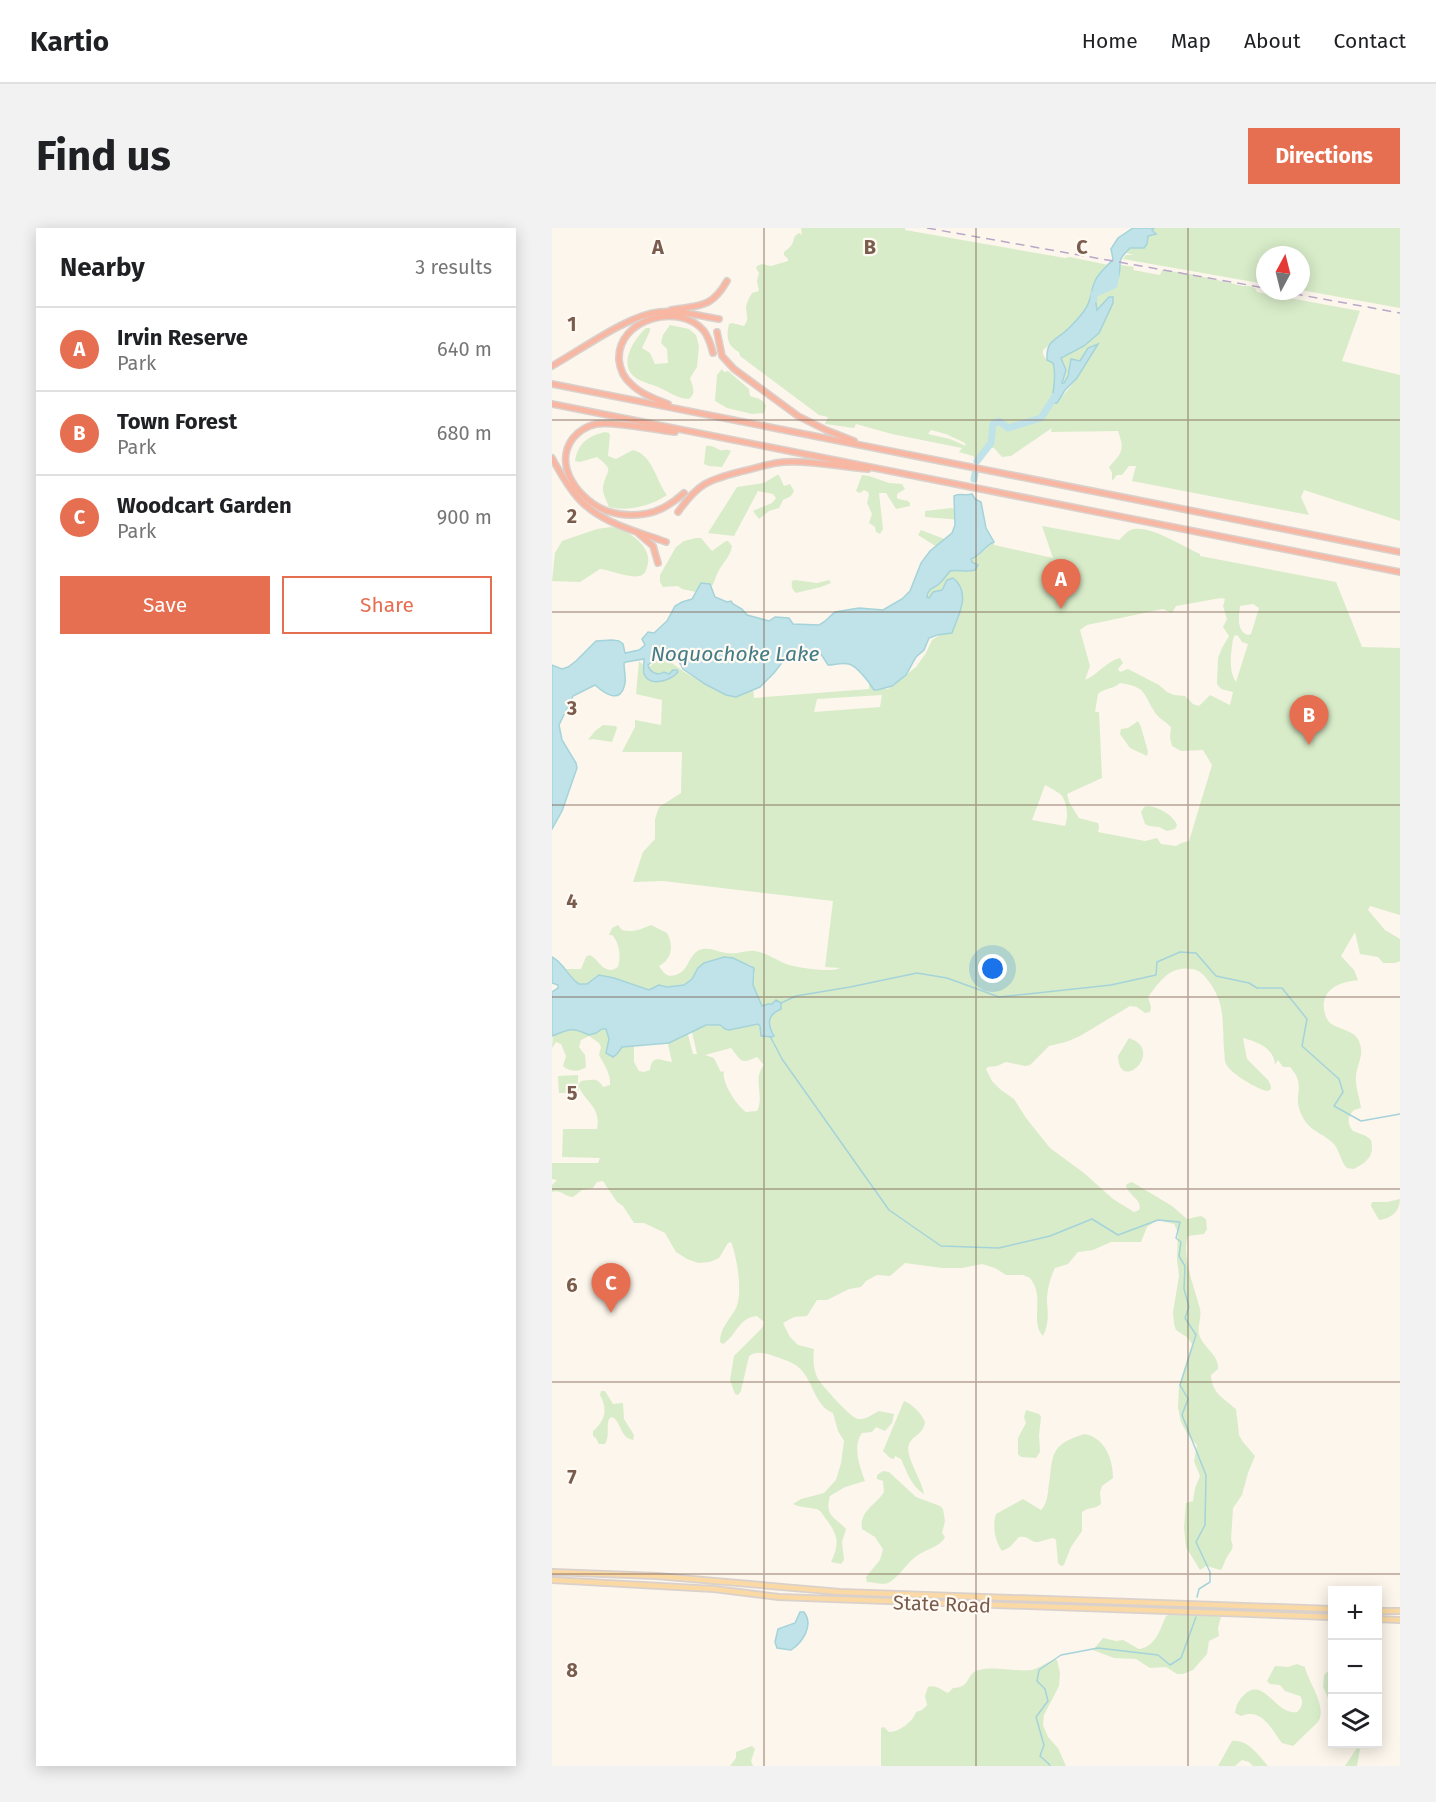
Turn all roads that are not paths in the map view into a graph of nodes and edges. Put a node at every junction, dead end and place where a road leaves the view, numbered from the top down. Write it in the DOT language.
graph roads {
  1 [pos="727,281"];
  2 [pos="662,312"];
  3 [pos="719,319"];
  4 [pos="717,332"];
  5 [pos="713,353"];
  6 [pos="552,366"];
  7 [pos="552,384"];
  8 [pos="552,404"];
  9 [pos="680,410"];
  10 [pos="702,434"];
  11 [pos="869,447"];
  12 [pos="552,458"];
  13 [pos="893,471"];
  14 [pos="684,493"];
  15 [pos="678,512"];
  16 [pos="633,530"];
  17 [pos="666,542"];
  18 [pos="1400,552"];
  19 [pos="658,563"];
  20 [pos="1400,572"];
  21 [pos="552,1572"];
  22 [pos="552,1580"];
  23 [pos="1328,1609"];
  24 [pos="1382,1611"];
  25 [pos="1400,1611"];
  26 [pos="1328,1617"];
  27 [pos="1382,1619"];
  28 [pos="1400,1620"];
  1 -- 2 [label="highway"];
  2 -- 3 [label="highway"];
  2 -- 6 [label="highway"];
  4 -- 11 [label="highway"];
  5 -- 9 [label="highway"];
  7 -- 9 [label="highway"];
  8 -- 10 [label="highway"];
  9 -- 11 [label="highway"];
  10 -- 13 [label="highway"];
  10 -- 14 [label="highway"];
  11 -- 18 [label="highway"];
  12 -- 16 [label="highway"];
  13 -- 15 [label="highway"];
  13 -- 20 [label="highway"];
  16 -- 17 [label="highway"];
  16 -- 19 [label="highway"];
  21 -- 23 [label="main road, State Road"];
  22 -- 26 [label="main road, State Road"];
  24 -- 25 [label="main road"];
  27 -- 28 [label="main road"];
}
